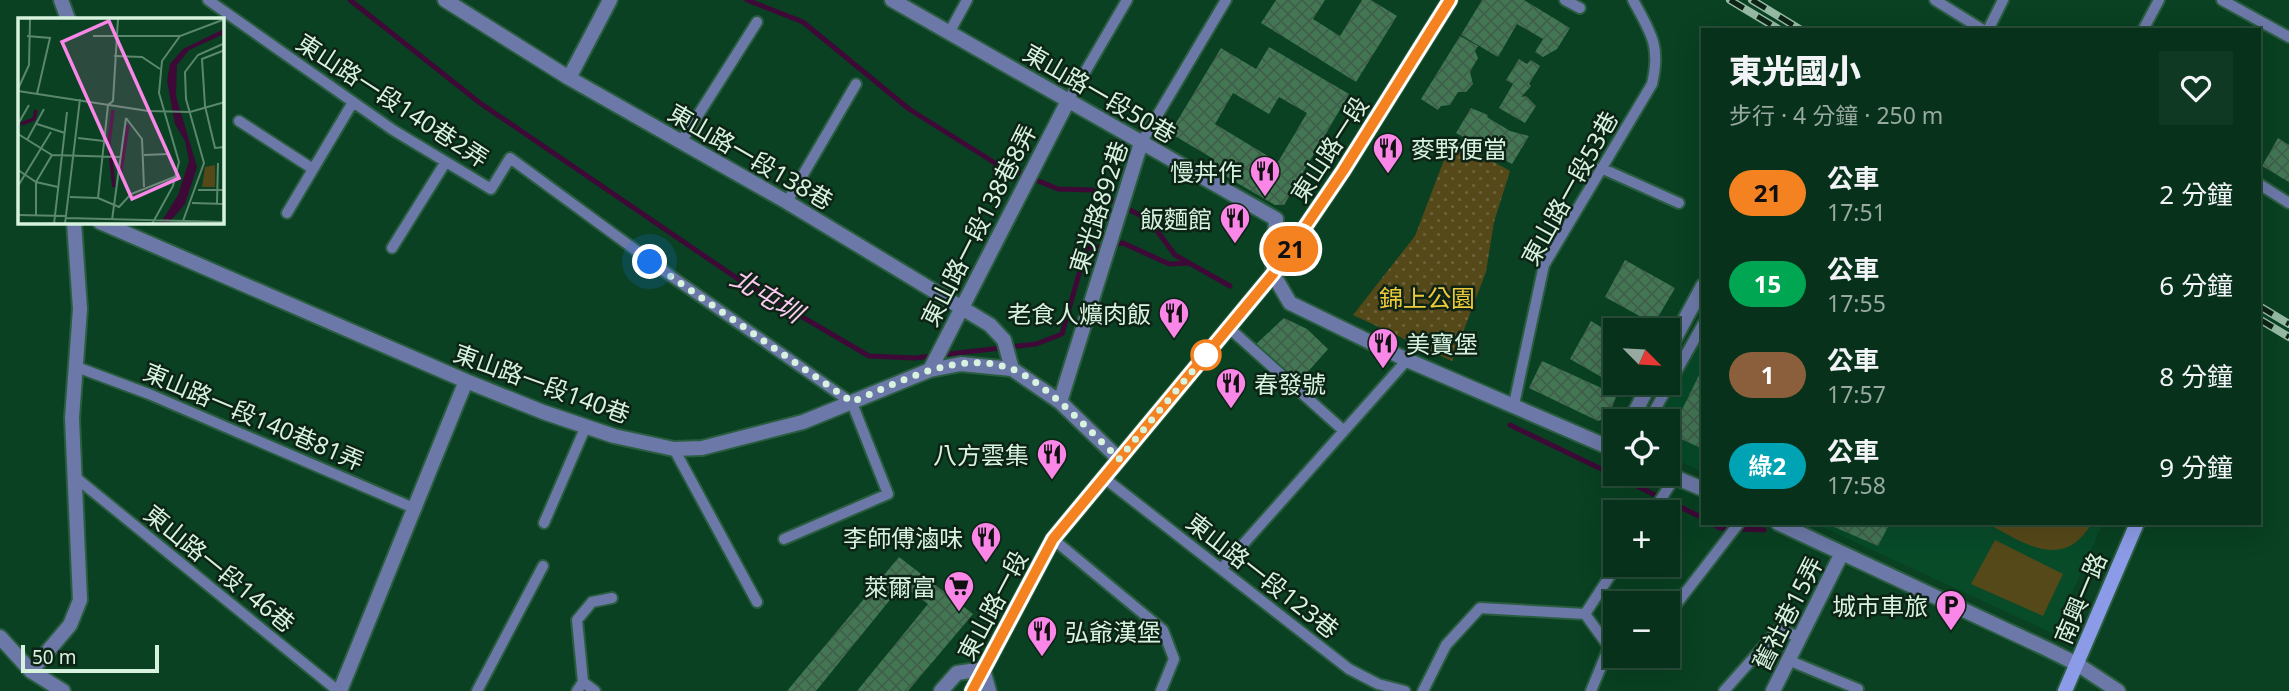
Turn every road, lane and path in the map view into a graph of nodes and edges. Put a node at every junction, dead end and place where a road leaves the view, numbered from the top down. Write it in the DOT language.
graph roads {
  1 [pos="61,0"];
  2 [pos="208,0"];
  3 [pos="445,0"];
  4 [pos="610,0"];
  5 [pos="892,0"];
  6 [pos="967,0"];
  7 [pos="1128,0"];
  8 [pos="1226,0"];
  9 [pos="1450,0"];
  10 [pos="1565,0"];
  11 [pos="1633,0"];
  12 [pos="1935,0"];
  13 [pos="2003,0"];
  14 [pos="2159,0"];
  15 [pos="2222,0"];
  16 [pos="1580,8"];
  17 [pos="68,18"];
  18 [pos="757,22"];
  19 [pos="1982,28"];
  20 [pos="1986,28"];
  21 [pos="2144,28"];
  22 [pos="949,33"];
  23 [pos="2289,37"];
  24 [pos="569,78"];
  25 [pos="856,84"];
  26 [pos="1068,101"];
  27 [pos="354,102"];
  28 [pos="239,121"];
  29 [pos="681,142"];
  30 [pos="1141,143"];
  31 [pos="445,163"];
  32 [pos="1601,168"];
  33 [pos="313,169"];
  34 [pos="2261,185"];
  35 [pos="787,202"];
  36 [pos="2289,202"];
  37 [pos="1679,203"];
  38 [pos="287,213"];
  39 [pos="74,224"];
  40 [pos="105,224"];
  41 [pos="392,248"];
  42 [pos="1273,274"];
  43 [pos="1701,290"];
  44 [pos="960,307"];
  45 [pos="1229,328"];
  46 [pos="1701,328"];
  47 [pos="1680,329"];
  48 [pos="1407,359"];
  49 [pos="74,366"];
  50 [pos="1012,369"];
  51 [pos="930,370"];
  52 [pos="466,381"];
  53 [pos="852,402"];
  54 [pos="1060,402"];
  55 [pos="1514,404"];
  56 [pos="1655,409"];
  57 [pos="586,426"];
  58 [pos="1343,430"];
  59 [pos="1603,445"];
  60 [pos="674,449"];
  61 [pos="1119,459"];
  62 [pos="75,477"];
  63 [pos="1103,477"];
  64 [pos="1680,480"];
  65 [pos="1701,488"];
  66 [pos="416,509"];
  67 [pos="544,523"];
  68 [pos="1738,525"];
  69 [pos="1783,525"];
  70 [pos="2136,525"];
  71 [pos="784,539"];
  72 [pos="1053,539"];
  73 [pos="1841,555"];
  74 [pos="543,566"];
  75 [pos="1222,568"];
  76 [pos="1609,577"];
  77 [pos="612,598"];
  78 [pos="1680,600"];
  79 [pos="757,602"];
  80 [pos="1585,614"];
  81 [pos="1603,636"];
  82 [pos="0,637"];
  83 [pos="1799,638"];
  84 [pos="1788,660"];
  85 [pos="2077,664"];
  86 [pos="1603,666"];
  87 [pos="983,669"];
  88 [pos="31,671"];
  89 [pos="580,687"];
  90 [pos="1858,689"];
  91 [pos="63,691"];
  92 [pos="339,691"];
  93 [pos="477,691"];
  94 [pos="595,691"];
  95 [pos="941,691"];
  96 [pos="972,691"];
  97 [pos="989,691"];
  98 [pos="1161,691"];
  99 [pos="1405,691"];
  100 [pos="1423,691"];
  101 [pos="1591,691"];
  102 [pos="1724,691"];
  103 [pos="1773,691"];
  104 [pos="2065,691"];
  105 [pos="2118,691"];
  1 -- 17 [label="street"];
  2 -- 27 [label="lane, 東山路一段140巷2弄"];
  3 -- 24 [label="street, 東山路一段138巷"];
  4 -- 24 [label="street"];
  5 -- 22 [label="street, 東山路一段50巷"];
  6 -- 22 [label="lane"];
  7 -- 26 [label="lane"];
  8 -- 30 [label="lane, 東光路892巷"];
  9 -- 42 [label="main road, 東山路一段"];
  10 -- 16 [label="lane"];
  11 -- 32 [label="lane, 東山路一段53巷"];
  12 -- 19 [label="lane"];
  13 -- 20 [label="lane"];
  14 -- 21 [label="lane"];
  15 -- 23 [label="lane"];
  18 -- 29 [label="lane"];
  22 -- 26 [label="street, 東山路一段50巷"];
  24 -- 29 [label="street, 東山路一段138巷"];
  25 -- 35 [label="lane"];
  26 -- 30 [label="street, 東山路一段50巷"];
  26 -- 44 [label="street, 東山路一段138巷8弄"];
  27 -- 31 [label="lane, 東山路一段140巷2弄"];
  27 -- 33 [label="lane"];
  28 -- 33 [label="lane"];
  29 -- 35 [label="street, 東山路一段138巷"];
  30 -- 42 [label="street, 東山路一段50巷"];
  30 -- 54 [label="street, 東光路892巷"];
  31 -- 41 [label="lane"];
  31 -- 53 [label="lane, 東山路一段140巷2弄"];
  32 -- 37 [label="lane"];
  32 -- 55 [label="lane, 東山路一段53巷"];
  33 -- 38 [label="lane"];
  34 -- 36 [label="lane"];
  35 -- 44 [label="street, 東山路一段138巷"];
  39 -- 49 [label="street"];
  40 -- 52 [label="street, 東山路一段140巷"];
  42 -- 45 [label="main road, 東山路一段"];
  42 -- 48 [label="street"];
  43 -- 47 [label="street"];
  44 -- 50 [label="street, 東山路一段138巷"];
  44 -- 51 [label="street, 東山路一段138巷8弄"];
  45 -- 58 [label="lane"];
  45 -- 61 [label="main road, 東山路一段"];
  46 -- 56 [label="lane"];
  48 -- 55 [label="street"];
  48 -- 58 [label="lane"];
  49 -- 62 [label="street"];
  49 -- 66 [label="lane, 東山路一段140巷81弄"];
  50 -- 51 [label="street, 東山路一段140巷"];
  50 -- 54 [label="street, 東山路一段140巷"];
  51 -- 53 [label="street, 東山路一段140巷"];
  52 -- 57 [label="street, 東山路一段140巷"];
  52 -- 66 [label="street"];
  53 -- 60 [label="street, 東山路一段140巷"];
  53 -- 71 [label="lane"];
  54 -- 61 [label="street, 東山路一段140巷"];
  55 -- 59 [label="street"];
  57 -- 60 [label="street, 東山路一段140巷"];
  57 -- 67 [label="lane"];
  58 -- 75 [label="lane"];
  60 -- 79 [label="lane"];
  61 -- 63 [label="main road, 東山路一段"];
  62 -- 88 [label="street"];
  62 -- 92 [label="lane, 東山路一段146巷"];
  63 -- 72 [label="main road, 東山路一段"];
  63 -- 75 [label="lane, 東山路一段123巷"];
  64 -- 65 [label="street"];
  66 -- 92 [label="street"];
  68 -- 78 [label="lane"];
  69 -- 73 [label="street"];
  70 -- 85 [label="main road, 南興一路"];
  72 -- 87 [label="main road, 東山路一段"];
  72 -- 98 [label="lane"];
  73 -- 83 [label="street, 舊社巷15弄"];
  73 -- 85 [label="street"];
  74 -- 93 [label="lane"];
  75 -- 99 [label="lane, 東山路一段123巷"];
  76 -- 80 [label="lane"];
  77 -- 89 [label="lane"];
  80 -- 81 [label="lane"];
  80 -- 100 [label="lane"];
  82 -- 88 [label="street"];
  83 -- 84 [label="street, 舊社巷15弄"];
  83 -- 102 [label="lane"];
  84 -- 90 [label="lane"];
  84 -- 103 [label="street, 舊社巷15弄"];
  85 -- 104 [label="main road, 南興一路"];
  85 -- 105 [label="street"];
  86 -- 101 [label="lane"];
  87 -- 95 [label="street"];
  87 -- 96 [label="main road, 東山路一段"];
  87 -- 97 [label="street"];
  88 -- 91 [label="street"];
  89 -- 94 [label="lane"];
}
